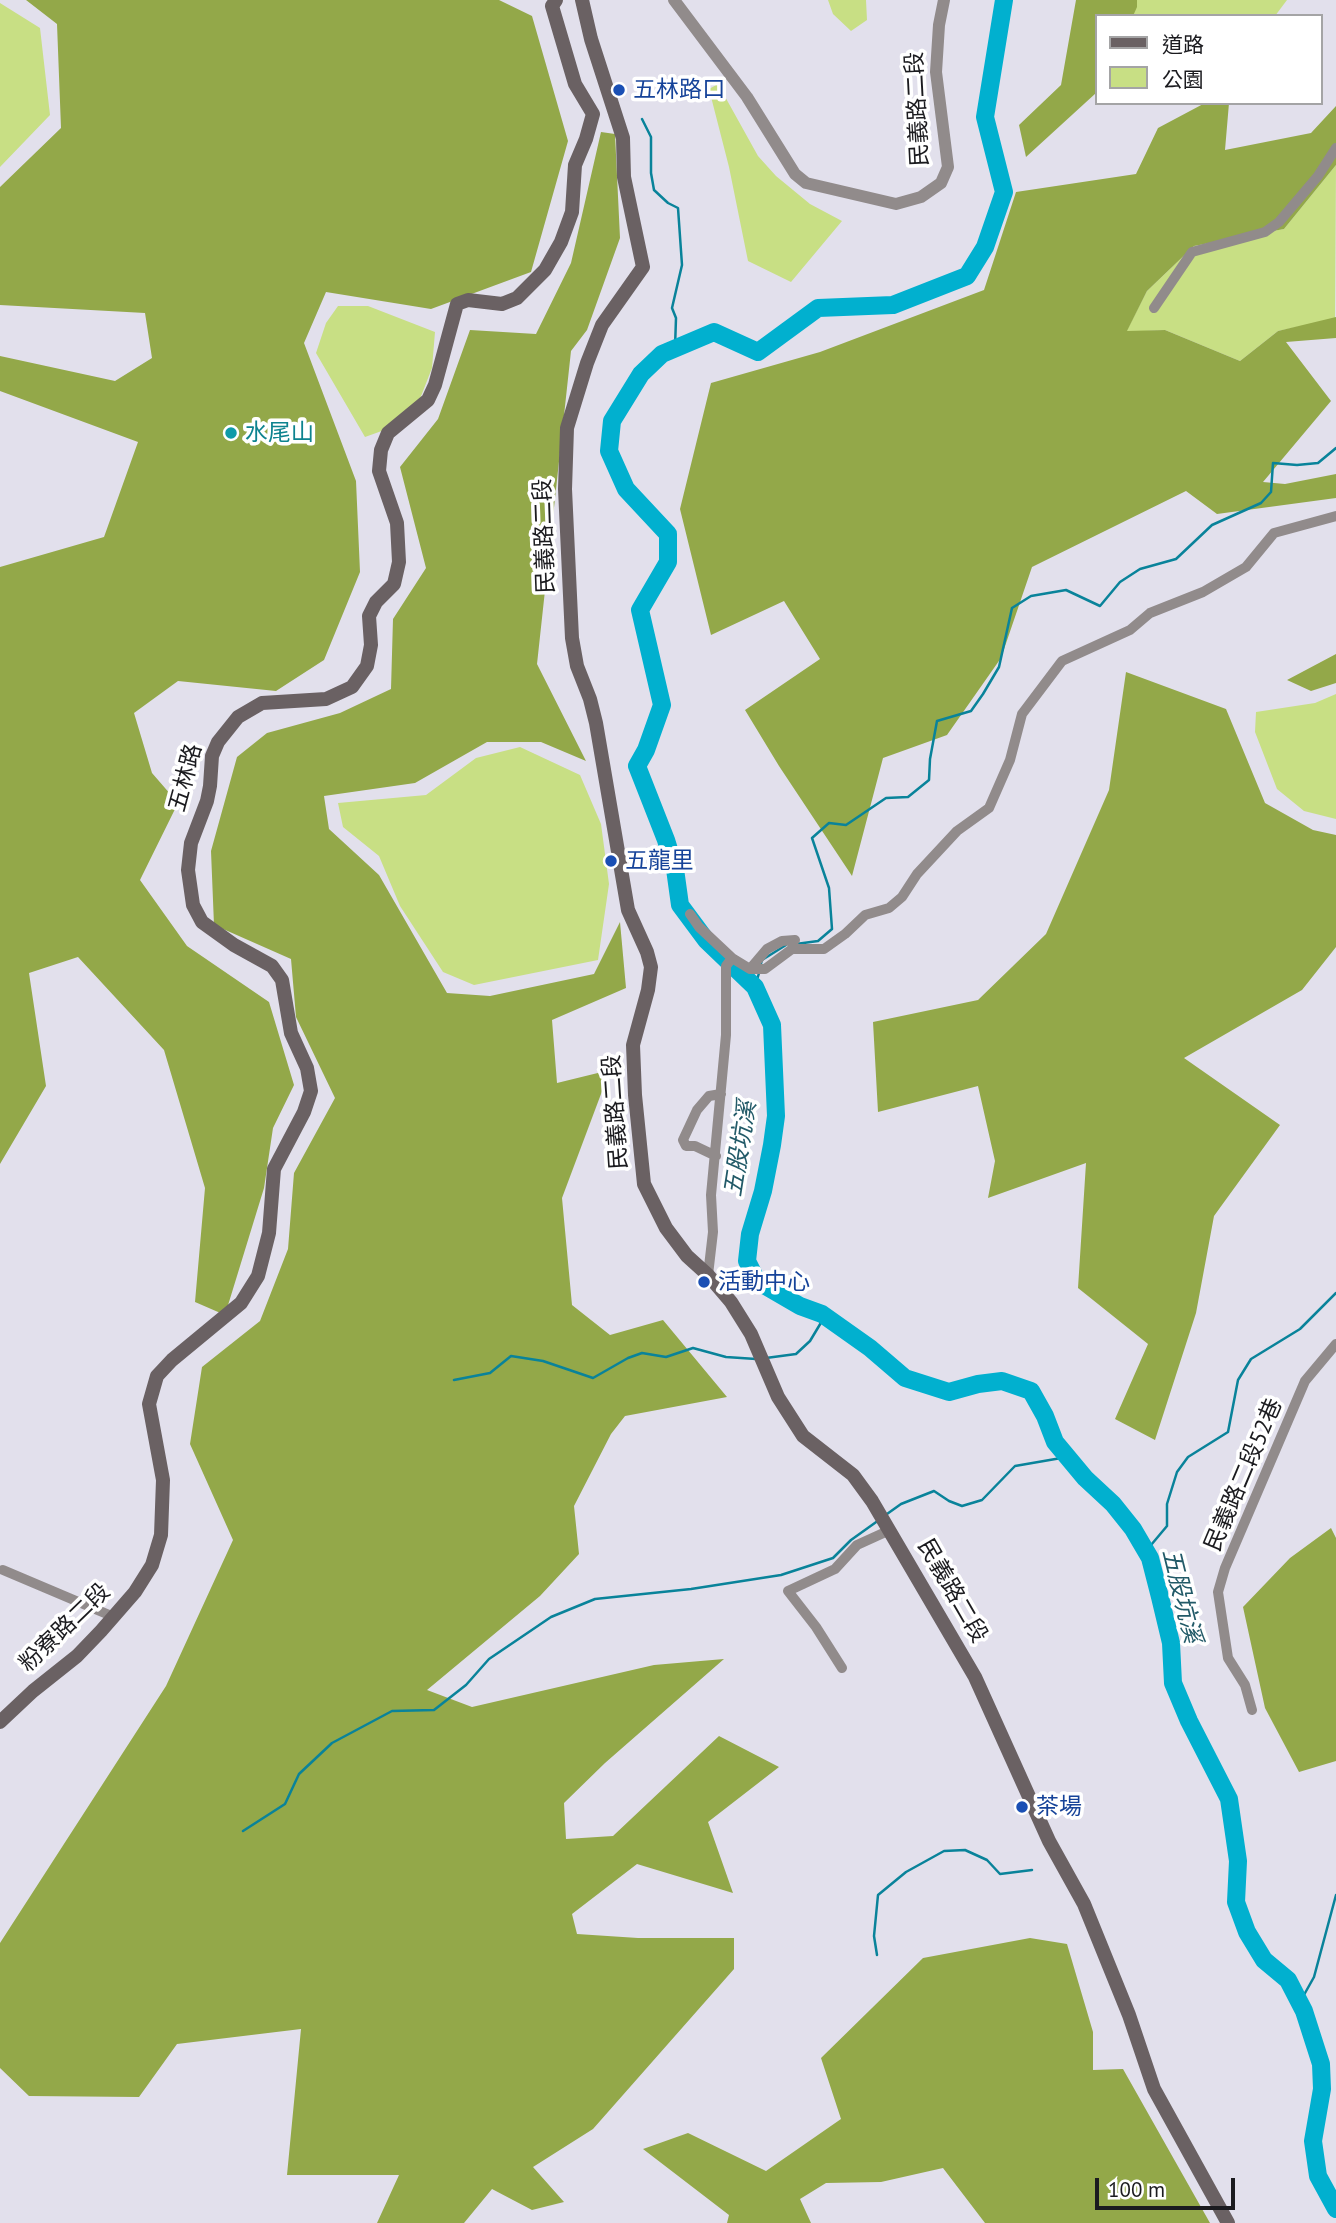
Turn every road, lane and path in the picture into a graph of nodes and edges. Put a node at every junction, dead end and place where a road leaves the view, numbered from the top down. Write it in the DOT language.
graph roads {
  1 [pos="556,0"];
  2 [pos="582,0"];
  3 [pos="674,0"];
  4 [pos="944,0"];
  5 [pos="1336,148"];
  6 [pos="1154,309"];
  7 [pos="1336,516"];
  8 [pos="690,914"];
  9 [pos="795,940"];
  10 [pos="729,962"];
  11 [pos="750,969"];
  12 [pos="721,1094"];
  13 [pos="716,1156"];
  14 [pos="708,1275"];
  15 [pos="1336,1344"];
  16 [pos="172,1360"];
  17 [pos="885,1522"];
  18 [pos="3,1570"];
  19 [pos="114,1617"];
  20 [pos="842,1668"];
  21 [pos="1252,1710"];
  22 [pos="0,1722"];
  23 [pos="1228,2223"];
  1 -- 16 [label="main road, 五林路"];
  2 -- 14 [label="main road, 民義路二段"];
  3 -- 4 [label="street, 民義路二段"];
  5 -- 6 [label="street"];
  7 -- 11 [label="street"];
  8 -- 10 [label="street"];
  9 -- 11 [label="street"];
  10 -- 11 [label="street"];
  10 -- 12 [label="street"];
  12 -- 13 [label="street"];
  12 -- 13 [label="street"];
  13 -- 14 [label="street"];
  14 -- 17 [label="main road, 民義路二段"];
  15 -- 21 [label="street, 民義路二段52巷"];
  16 -- 19 [label="main road, 粉寮路二段"];
  17 -- 20 [label="street"];
  17 -- 23 [label="main road, 民義路二段"];
  18 -- 19 [label="street"];
  19 -- 22 [label="main road, 粉寮路二段"];
}
